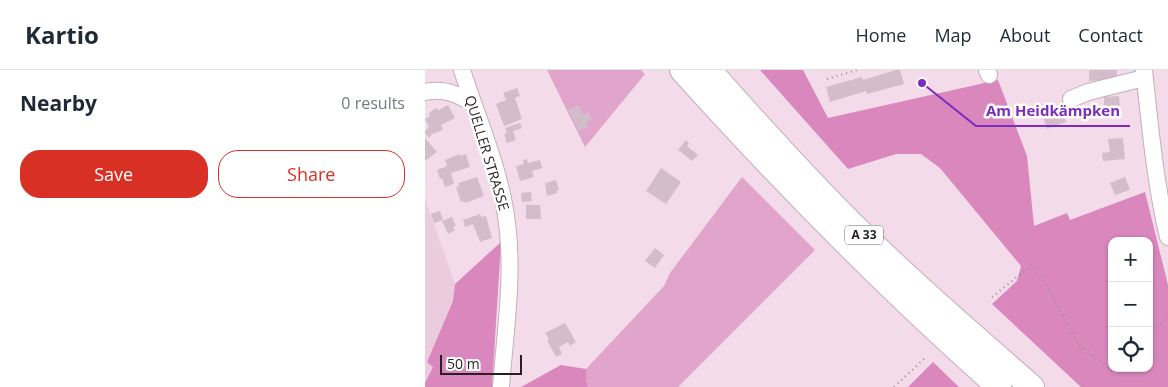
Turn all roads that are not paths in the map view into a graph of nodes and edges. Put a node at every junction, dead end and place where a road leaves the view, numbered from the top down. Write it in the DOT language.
graph roads {
  1 [pos="462,70"];
  2 [pos="682,70"];
  3 [pos="709,70"];
  4 [pos="1144,74"];
  5 [pos="425,92"];
  6 [pos="1071,99"];
  7 [pos="473,106"];
  8 [pos="1168,237"];
  9 [pos="501,387"];
  10 [pos="999,387"];
  11 [pos="1032,387"];
  1 -- 7 [label="street, QUELLER STRASSE"];
  2 -- 10 [label="highway, A 33"];
  3 -- 11 [label="highway, A 33"];
  4 -- 6 [label="street"];
  4 -- 8 [label="street"];
  5 -- 7 [label="street"];
  7 -- 9 [label="street, QUELLER STRASSE"];
}
